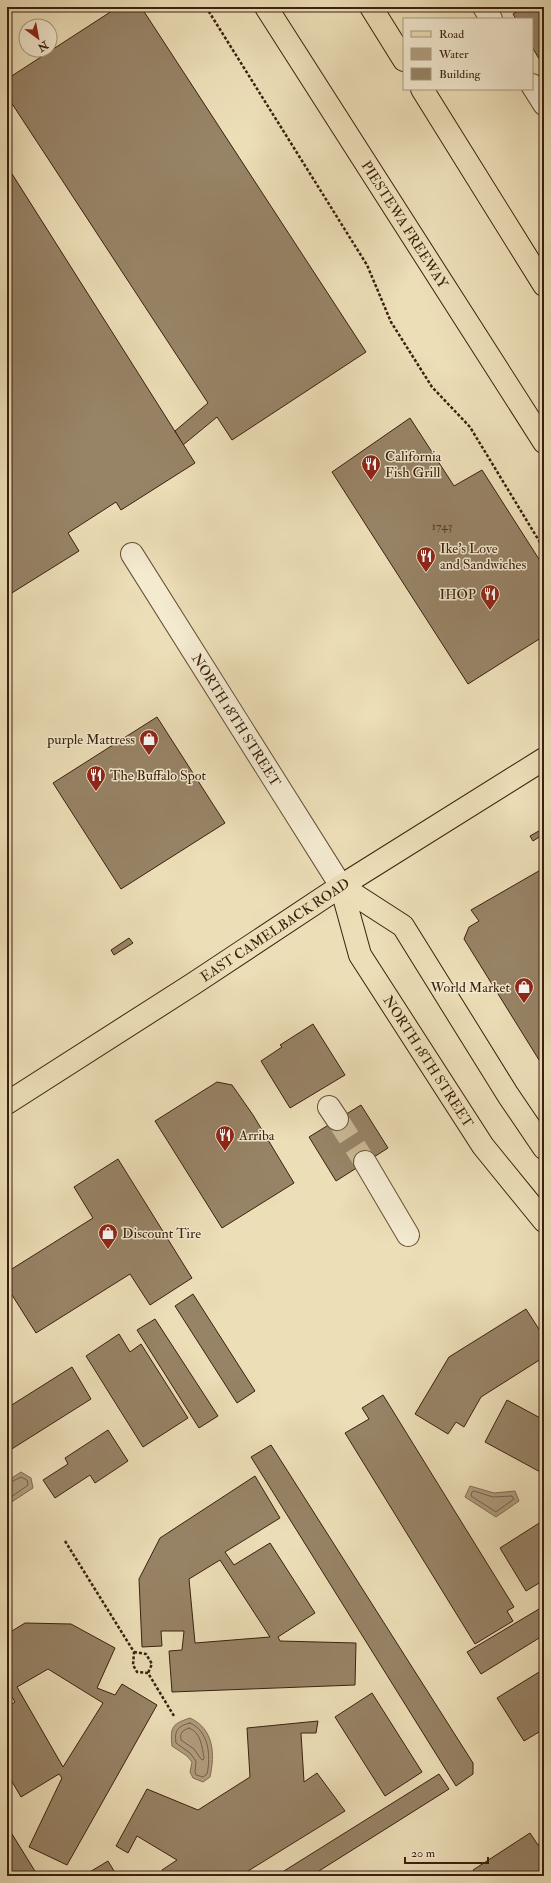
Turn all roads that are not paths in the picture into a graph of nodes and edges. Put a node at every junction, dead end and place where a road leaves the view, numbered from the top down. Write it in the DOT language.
graph roads {
  1 [pos="266,7"];
  2 [pos="371,7"];
  3 [pos="484,7"];
  4 [pos="490,18"];
  5 [pos="403,58"];
  6 [pos="533,87"];
  7 [pos="423,90"];
  8 [pos="544,104"];
  9 [pos="544,285"];
  10 [pos="544,442"];
  11 [pos="132,554"];
  12 [pos="544,759"];
  13 [pos="341,886"];
  14 [pos="7,1103"];
  15 [pos="544,1148"];
  16 [pos="365,1162"];
  17 [pos="544,1221"];
  18 [pos="408,1235"];
  1 -- 10 [label="main road, PIESTEWA FREEWAY"];
  2 -- 5 [label="main road"];
  3 -- 4 [label="street"];
  6 -- 8 [label="street"];
  7 -- 9 [label="main road"];
  11 -- 13 [label="street, NORTH 18TH STREET"];
  12 -- 13 [label="main road, EAST CAMELBACK ROAD"];
  13 -- 14 [label="main road, EAST CAMELBACK ROAD"];
  13 -- 15 [label="main road, NORTH 18TH STREET"];
  13 -- 17 [label="main road, NORTH 18TH STREET"];
  16 -- 18 [label="street"];
}
